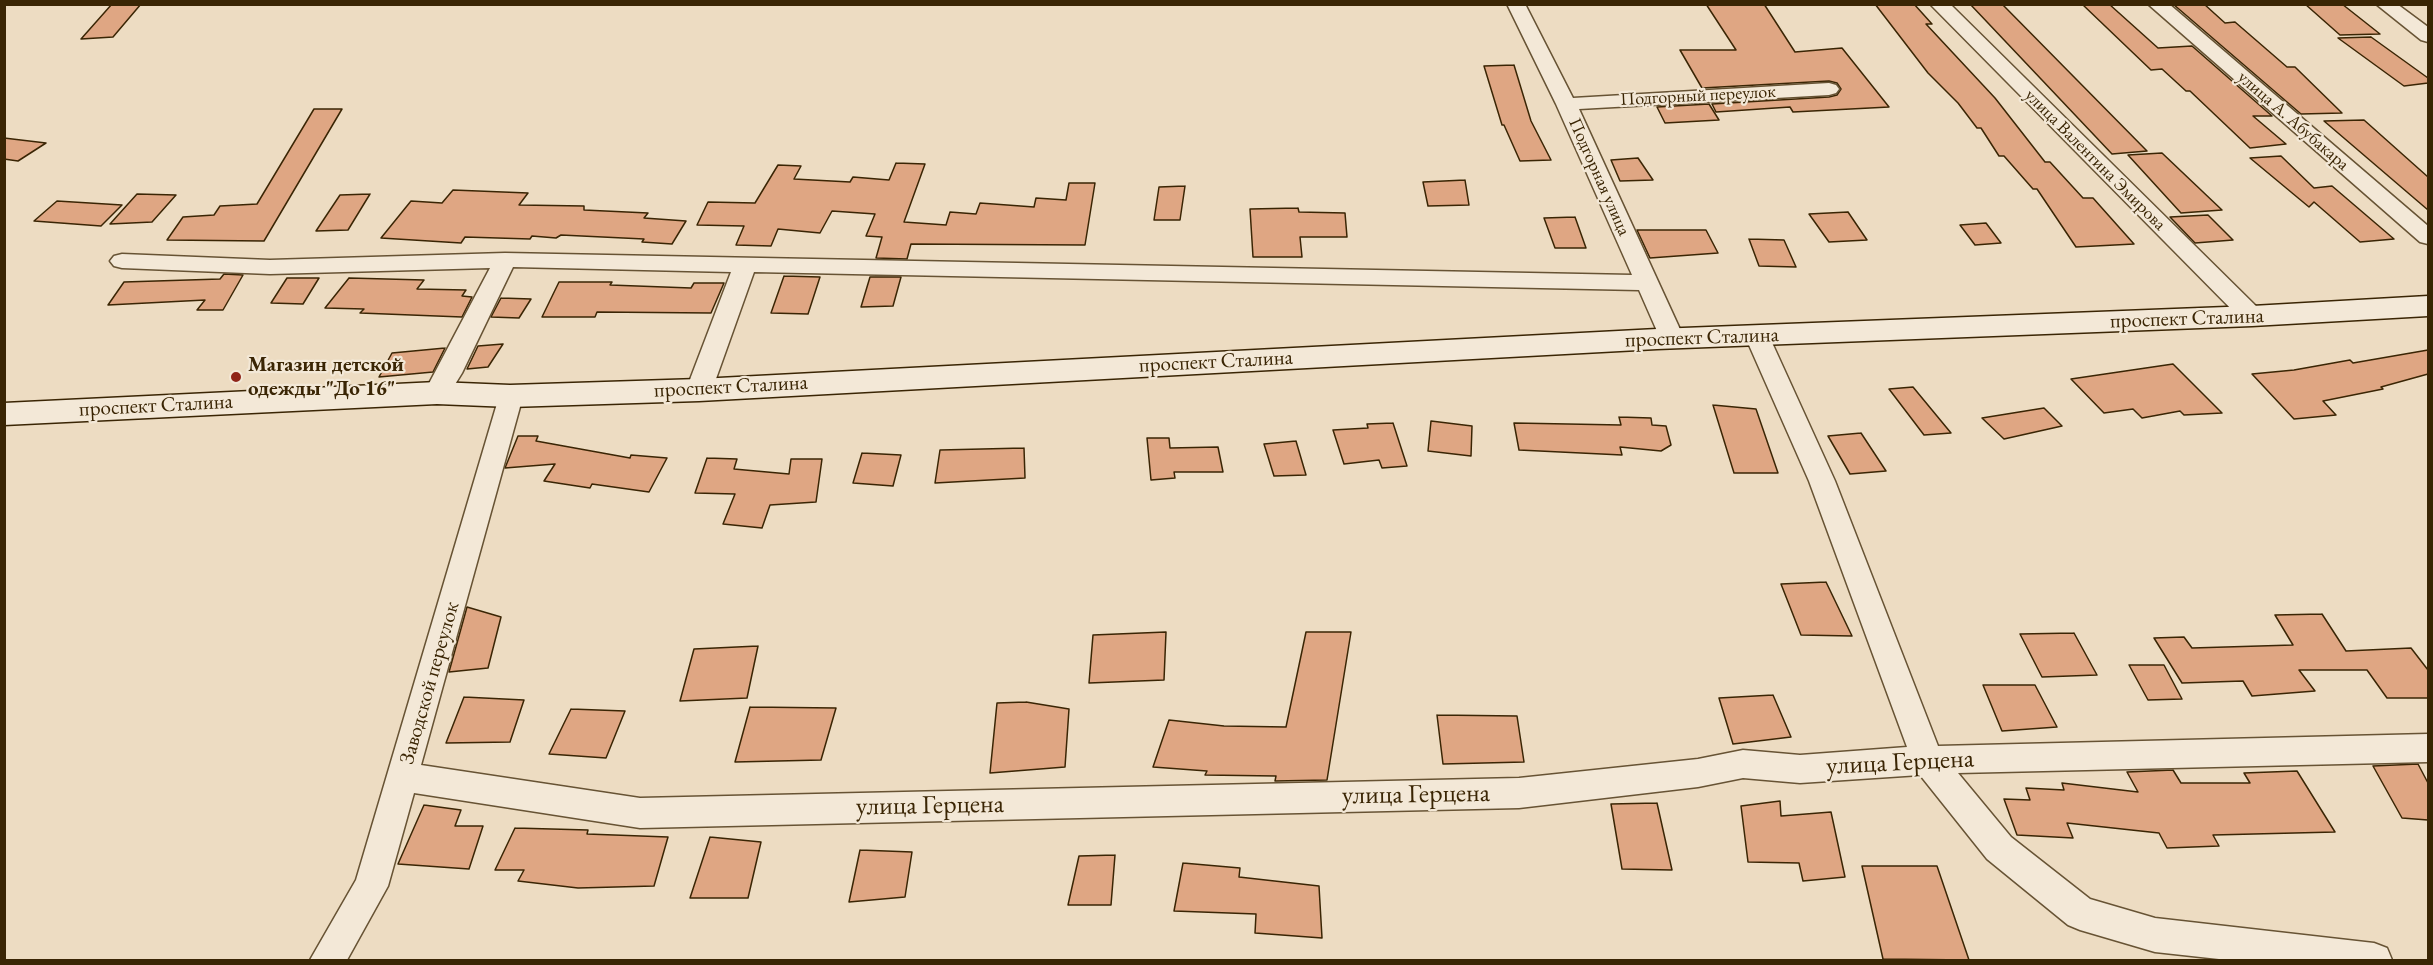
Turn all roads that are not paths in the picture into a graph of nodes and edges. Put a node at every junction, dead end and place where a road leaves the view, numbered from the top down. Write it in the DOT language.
graph roads {
  1 [pos="1516,4"];
  2 [pos="1939,4"];
  3 [pos="2157,4"];
  4 [pos="2385,4"];
  5 [pos="2428,36"];
  6 [pos="1829,89"];
  7 [pos="1566,104"];
  8 [pos="2428,237"];
  9 [pos="505,260"];
  10 [pos="122,261"];
  11 [pos="745,264"];
  12 [pos="1646,283"];
  13 [pos="2428,306"];
  14 [pos="2252,316"];
  15 [pos="1757,336"];
  16 [pos="1657,339"];
  17 [pos="699,390"];
  18 [pos="437,393"];
  19 [pos="510,396"];
  20 [pos="4,414"];
  21 [pos="2428,748"];
  22 [pos="1928,760"];
  23 [pos="404,777"];
  24 [pos="328,960"];
  25 [pos="2374,960"];
  1 -- 7 [label="street, Подгорная улица"];
  2 -- 14 [label="street, улица Валентина Эмирова"];
  3 -- 8 [label="street, улица А. Абубакара"];
  4 -- 5 [label="street"];
  6 -- 7 [label="street, Подгорный переулок"];
  7 -- 12 [label="street, Подгорная улица"];
  9 -- 10 [label="street"];
  9 -- 11 [label="street"];
  9 -- 18 [label="street"];
  11 -- 12 [label="street"];
  11 -- 17 [label="street"];
  12 -- 16 [label="street, Подгорная улица"];
  13 -- 14 [label="street, проспект Сталина"];
  14 -- 15 [label="street, проспект Сталина"];
  15 -- 16 [label="street, проспект Сталина"];
  15 -- 22 [label="street"];
  16 -- 17 [label="street, проспект Сталина"];
  17 -- 19 [label="street, проспект Сталина"];
  18 -- 19 [label="street, проспект Сталина"];
  18 -- 20 [label="street, проспект Сталина"];
  19 -- 23 [label="street, Заводской переулок"];
  21 -- 22 [label="street, улица Герцена"];
  22 -- 23 [label="street, улица Герцена"];
  22 -- 25 [label="street"];
  23 -- 24 [label="street, Заводской переулок"];
}
